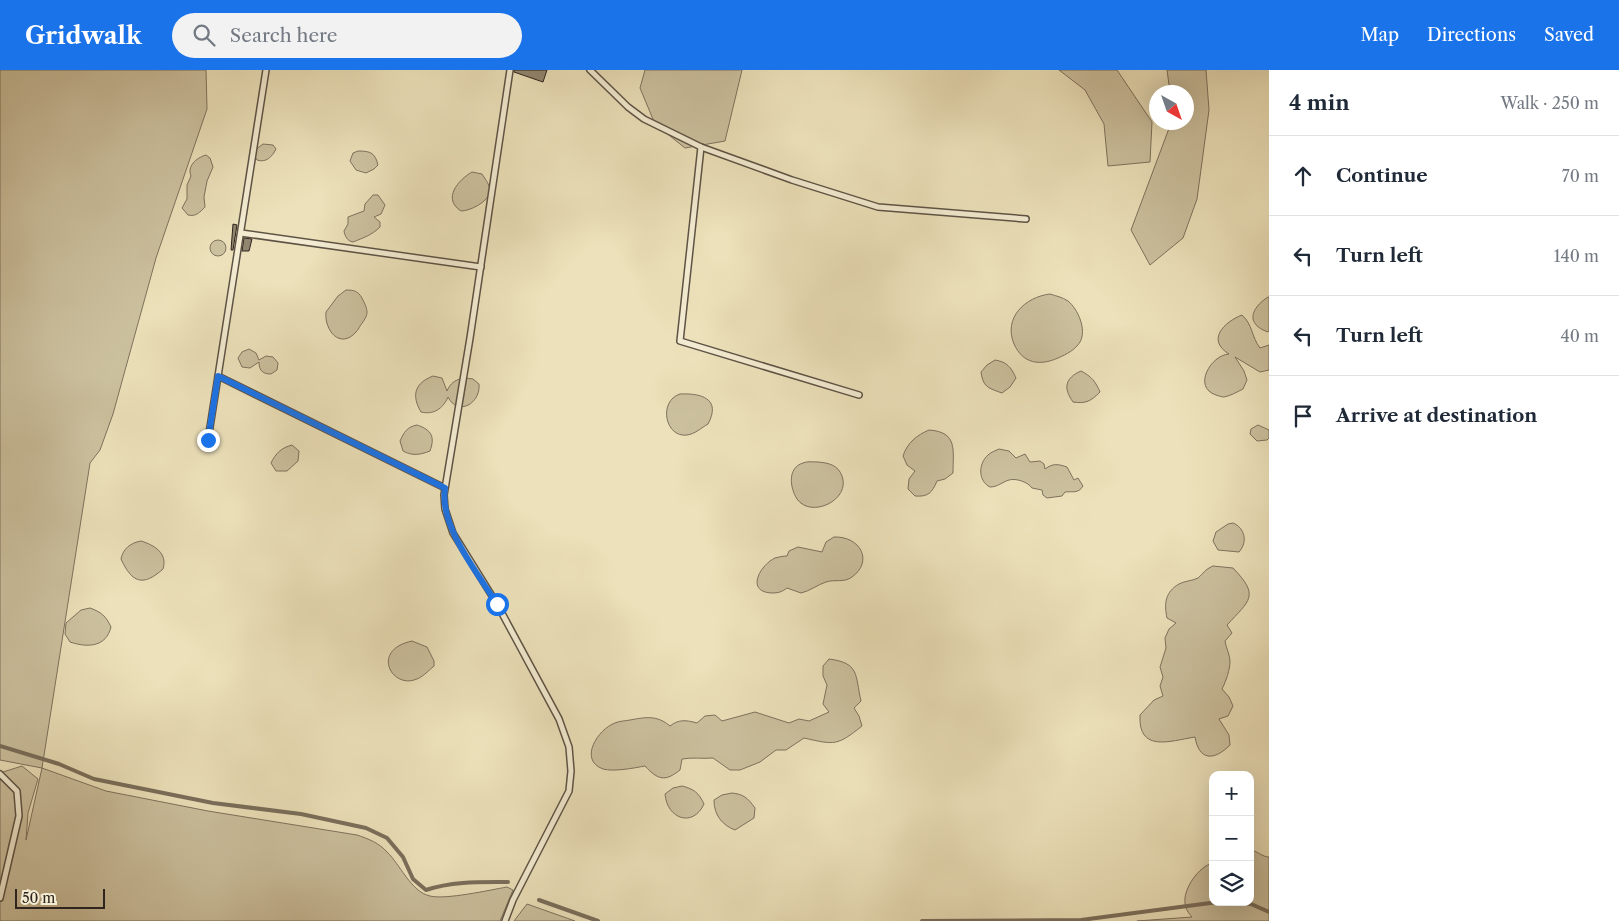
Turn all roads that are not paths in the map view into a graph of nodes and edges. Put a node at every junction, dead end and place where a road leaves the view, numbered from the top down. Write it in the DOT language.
graph roads {
  1 [pos="266,70"];
  2 [pos="510,70"];
  3 [pos="590,70"];
  4 [pos="701,148"];
  5 [pos="1026,219"];
  6 [pos="241,233"];
  7 [pos="481,268"];
  8 [pos="218,376"];
  9 [pos="859,395"];
  10 [pos="208,440"];
  11 [pos="445,488"];
  12 [pos="0,774"];
  13 [pos="0,898"];
  14 [pos="505,921"];
  1 -- 6 [label="lane"];
  2 -- 7 [label="lane"];
  3 -- 4 [label="lane"];
  4 -- 5 [label="lane"];
  4 -- 9 [label="lane"];
  6 -- 7 [label="lane"];
  6 -- 8 [label="lane"];
  7 -- 11 [label="lane"];
  8 -- 10 [label="lane"];
  8 -- 11 [label="lane"];
  11 -- 14 [label="lane"];
  12 -- 13 [label="lane"];
}
